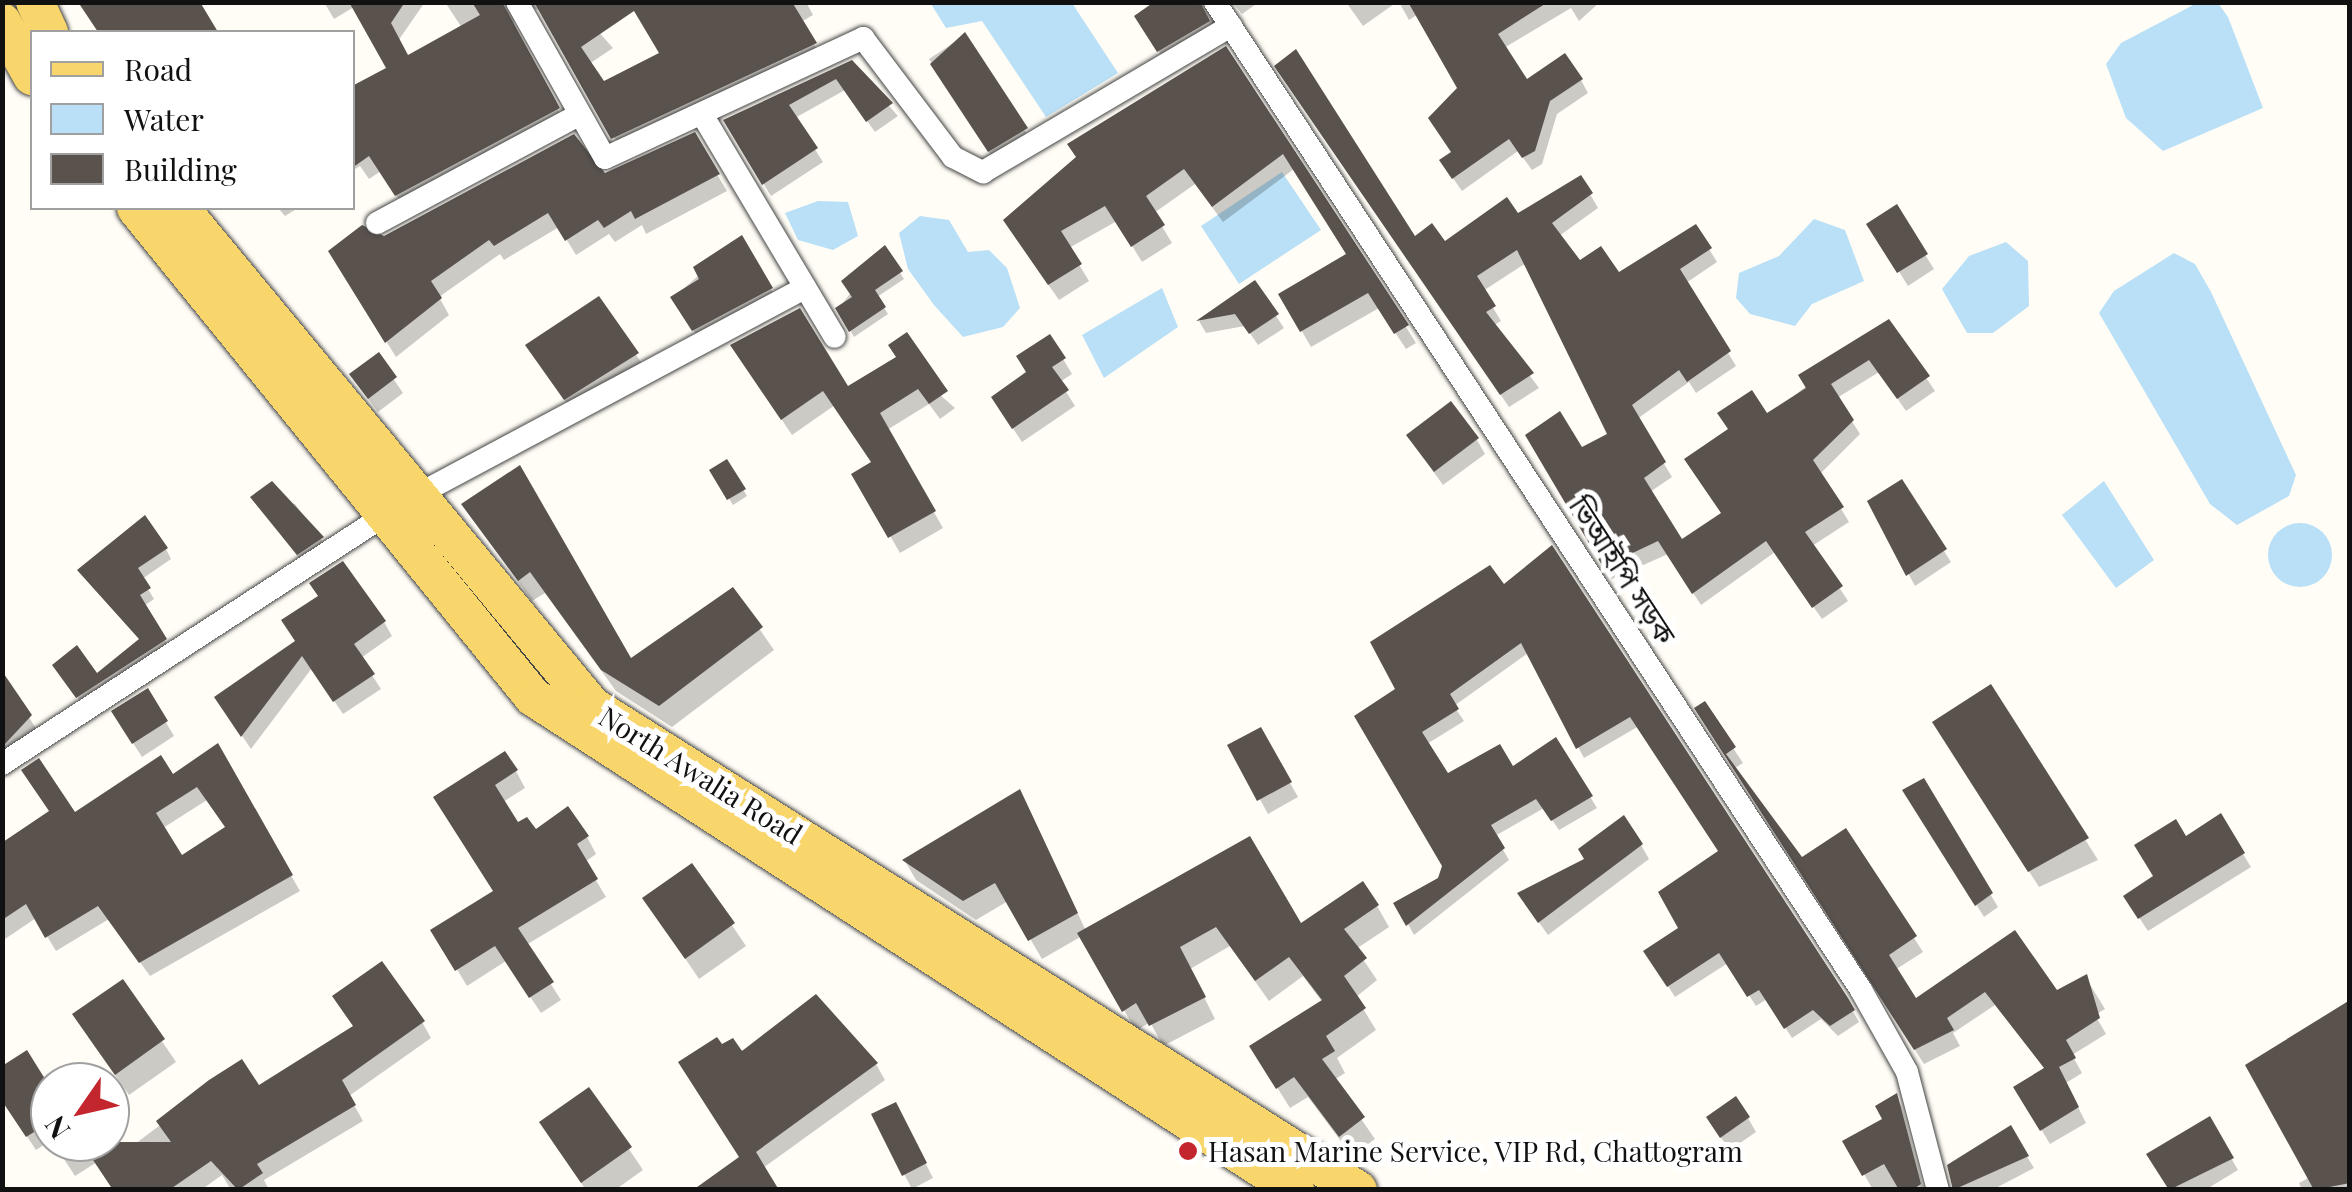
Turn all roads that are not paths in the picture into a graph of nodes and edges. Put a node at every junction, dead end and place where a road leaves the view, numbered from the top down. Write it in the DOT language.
graph roads {
  1 [pos="35,2"];
  2 [pos="516,2"];
  3 [pos="1216,2"];
  4 [pos="2,22"];
  5 [pos="1231,26"];
  6 [pos="48,30"];
  7 [pos="30,72"];
  8 [pos="575,116"];
  9 [pos="703,116"];
  10 [pos="138,210"];
  11 [pos="181,210"];
  12 [pos="377,223"];
  13 [pos="805,288"];
  14 [pos="834,337"];
  15 [pos="402,505"];
  16 [pos="2,764"];
  17 [pos="1295,1190"];
  18 [pos="1358,1190"];
  19 [pos="1938,1190"];
  1 -- 6 [label="main road"];
  2 -- 8 [label="street"];
  3 -- 5 [label="street, ভিআইপি সড়ক"];
  4 -- 7 [label="main road"];
  5 -- 9 [label="street"];
  5 -- 19 [label="street, ভিআইপি সড়ক"];
  8 -- 9 [label="street"];
  8 -- 12 [label="street"];
  9 -- 13 [label="street"];
  10 -- 15 [label="main road, North Awalia Road"];
  11 -- 15 [label="main road, North Awalia Road"];
  13 -- 14 [label="street"];
  13 -- 15 [label="street"];
  15 -- 16 [label="street"];
  15 -- 17 [label="main road, North Awalia Road"];
  15 -- 18 [label="main road, North Awalia Road"];
}
